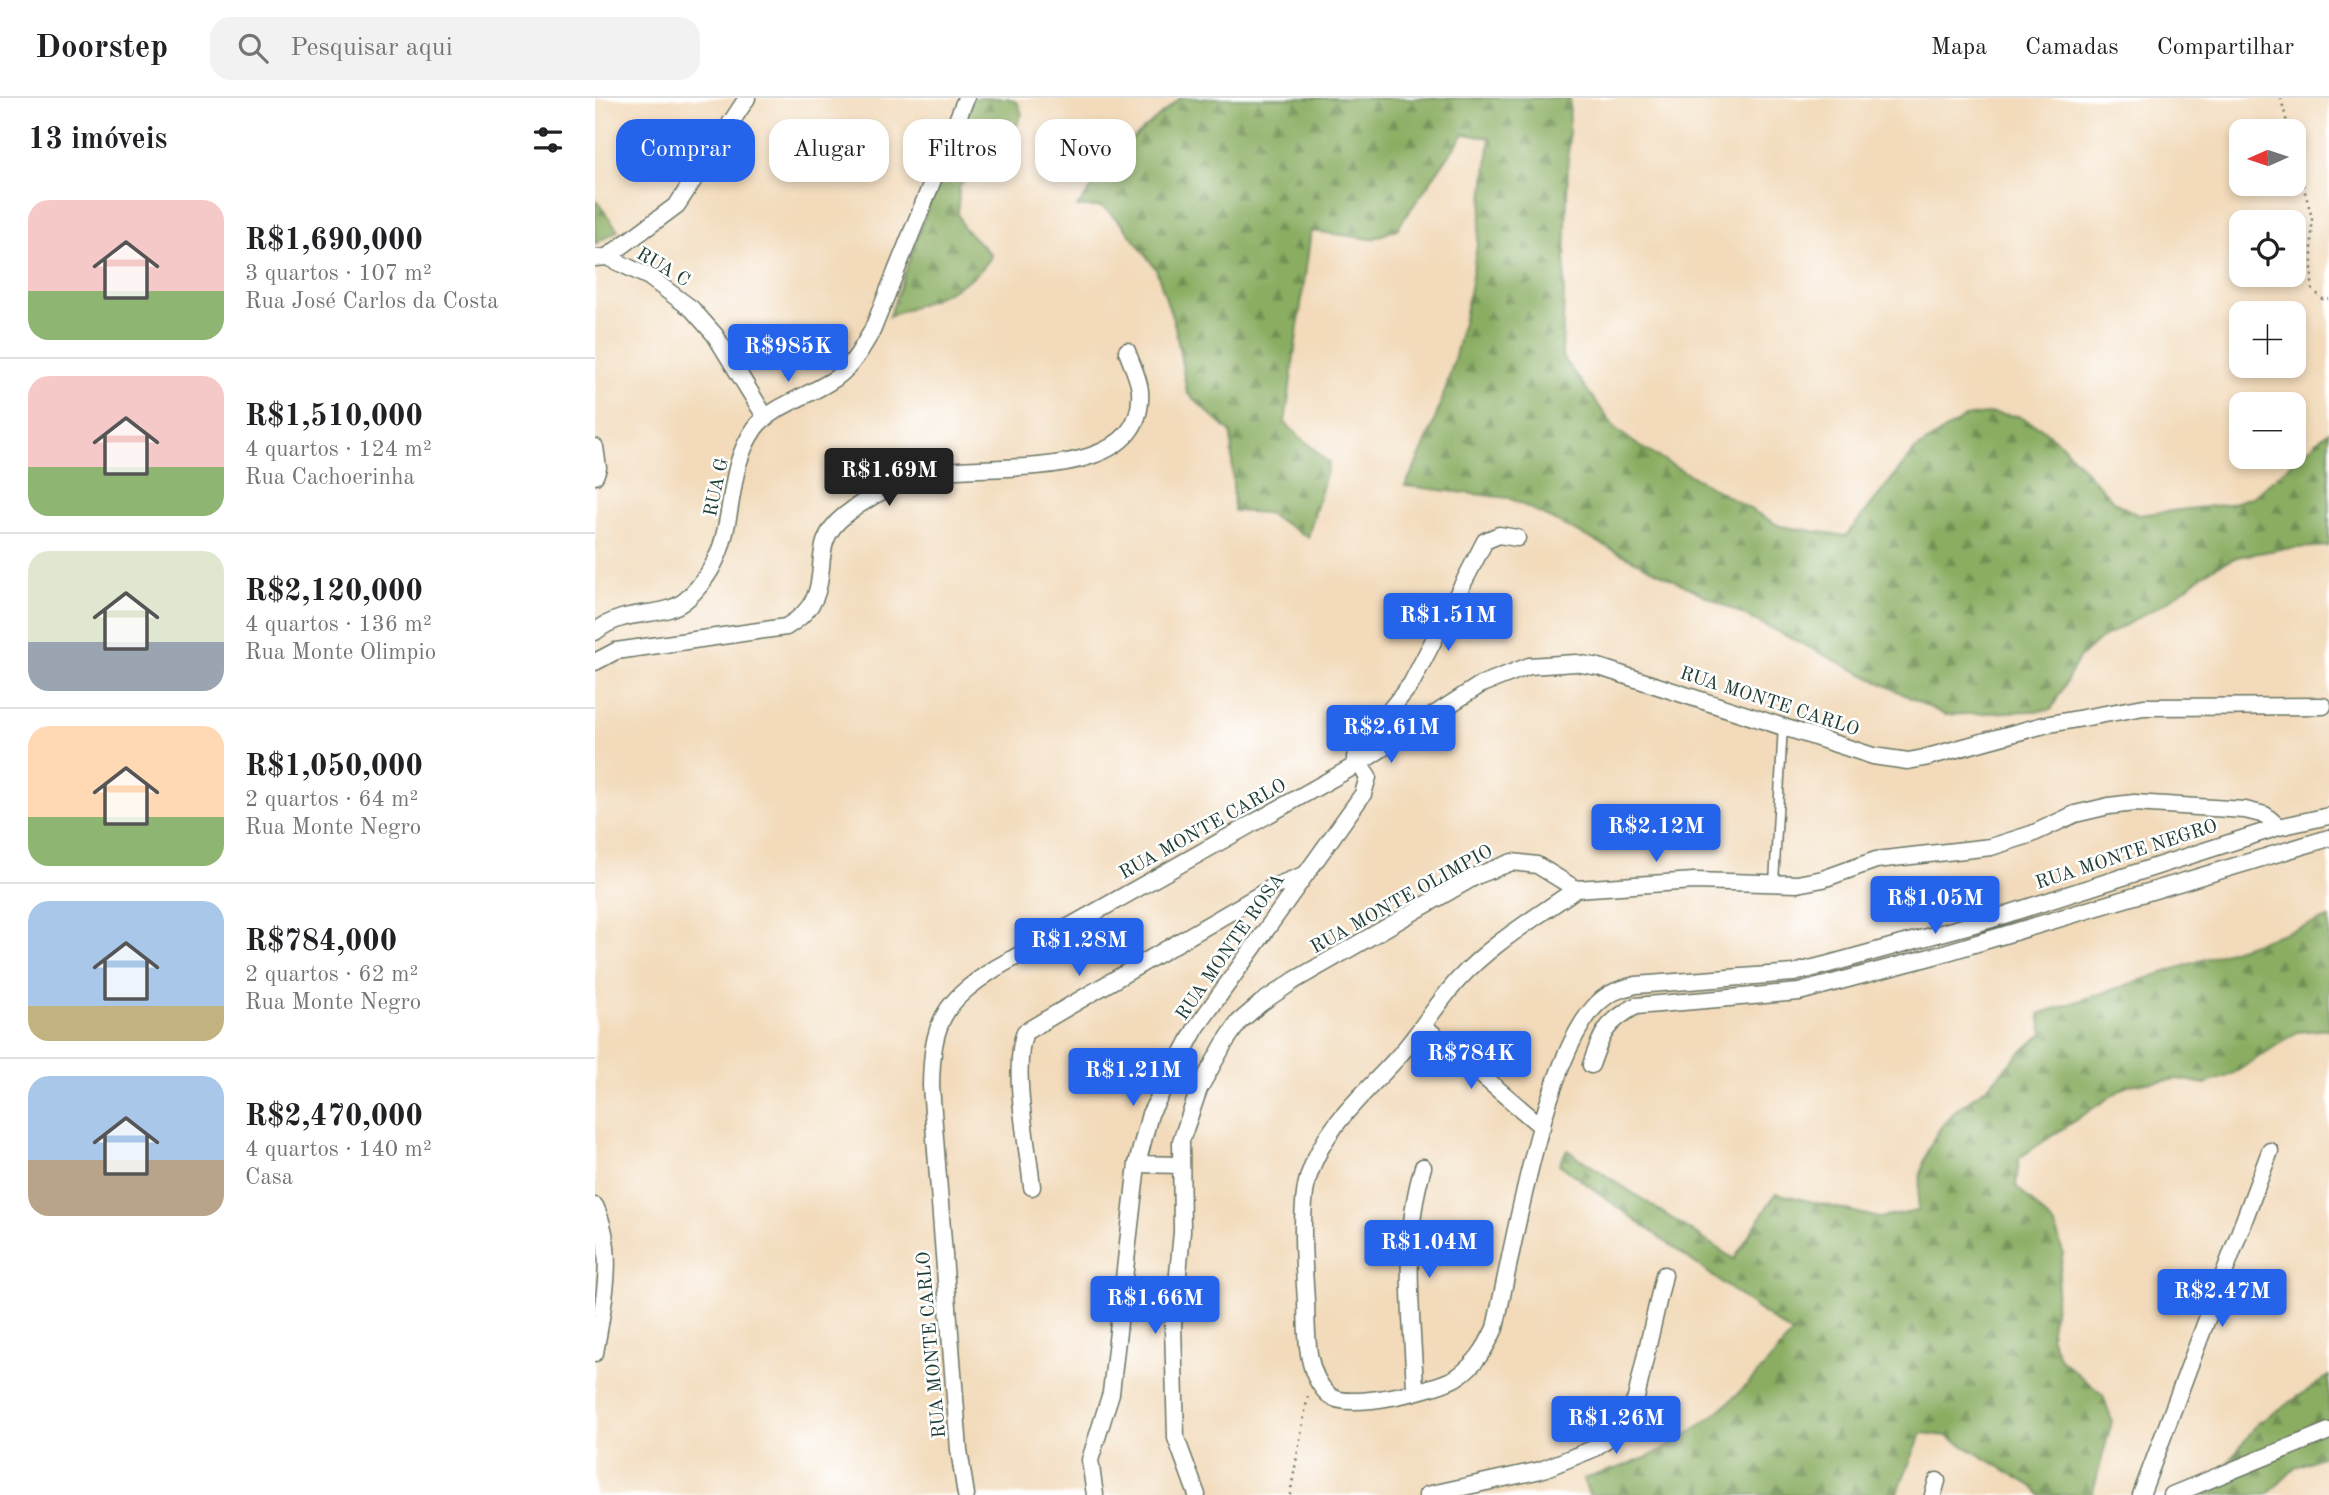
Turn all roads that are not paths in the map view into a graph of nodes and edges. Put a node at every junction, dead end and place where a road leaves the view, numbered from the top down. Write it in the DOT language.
graph roads {
  1 [pos="747,98"];
  2 [pos="966,98"];
  3 [pos="601,258"];
  4 [pos="1127,351"];
  5 [pos="766,418"];
  6 [pos="595,447"];
  7 [pos="595,476"];
  8 [pos="1517,538"];
  9 [pos="595,632"];
  10 [pos="595,662"];
  11 [pos="2323,706"];
  12 [pos="1783,725"];
  13 [pos="1358,764"];
  14 [pos="2329,816"];
  15 [pos="2279,827"];
  16 [pos="2329,838"];
  17 [pos="1306,874"];
  18 [pos="1774,883"];
  19 [pos="1576,889"];
  20 [pos="1423,1026"];
  21 [pos="1591,1065"];
  22 [pos="1542,1127"];
  23 [pos="2270,1151"];
  24 [pos="1137,1164"];
  25 [pos="1180,1165"];
  26 [pos="1423,1167"];
  27 [pos="1032,1187"];
  28 [pos="595,1206"];
  29 [pos="1664,1275"];
  30 [pos="595,1353"];
  31 [pos="1415,1390"];
  32 [pos="2329,1431"];
  33 [pos="1090,1460"];
  34 [pos="966,1495"];
  35 [pos="1084,1495"];
  36 [pos="1095,1495"];
  37 [pos="1197,1495"];
  38 [pos="1427,1495"];
  39 [pos="2141,1495"];
  40 [pos="2172,1495"];
  1 -- 3 [label="street"];
  2 -- 5 [label="street, RUA G"];
  3 -- 5 [label="street, RUA C"];
  4 -- 10 [label="street"];
  5 -- 9 [label="street, RUA G"];
  6 -- 7 [label="street"];
  8 -- 13 [label="street"];
  11 -- 12 [label="street, RUA MONTE CARLO"];
  12 -- 13 [label="street, RUA MONTE CARLO"];
  12 -- 18 [label="lane"];
  13 -- 17 [label="street, RUA MONTE ROSA"];
  13 -- 34 [label="street, RUA MONTE CARLO"];
  14 -- 15 [label="street, RUA MONTE NEGRO"];
  15 -- 18 [label="street"];
  15 -- 22 [label="street, RUA MONTE NEGRO"];
  16 -- 21 [label="street"];
  17 -- 24 [label="street, RUA MONTE ROSA"];
  17 -- 27 [label="street"];
  18 -- 19 [label="street"];
  19 -- 20 [label="street, RUA MONTE NEGRO"];
  19 -- 25 [label="street, RUA MONTE OLIMPIO"];
  20 -- 22 [label="street"];
  20 -- 31 [label="street, RUA MONTE NEGRO"];
  22 -- 31 [label="street, RUA MONTE NEGRO"];
  23 -- 39 [label="street"];
  24 -- 25 [label="street"];
  24 -- 33 [label="street, RUA MONTE ROSA"];
  25 -- 37 [label="street, RUA MONTE OLIMPIO"];
  26 -- 31 [label="street"];
  28 -- 30 [label="street"];
  29 -- 38 [label="street"];
  32 -- 40 [label="street"];
  33 -- 35 [label="street"];
  33 -- 36 [label="street, RUA MONTE ROSA"];
}
